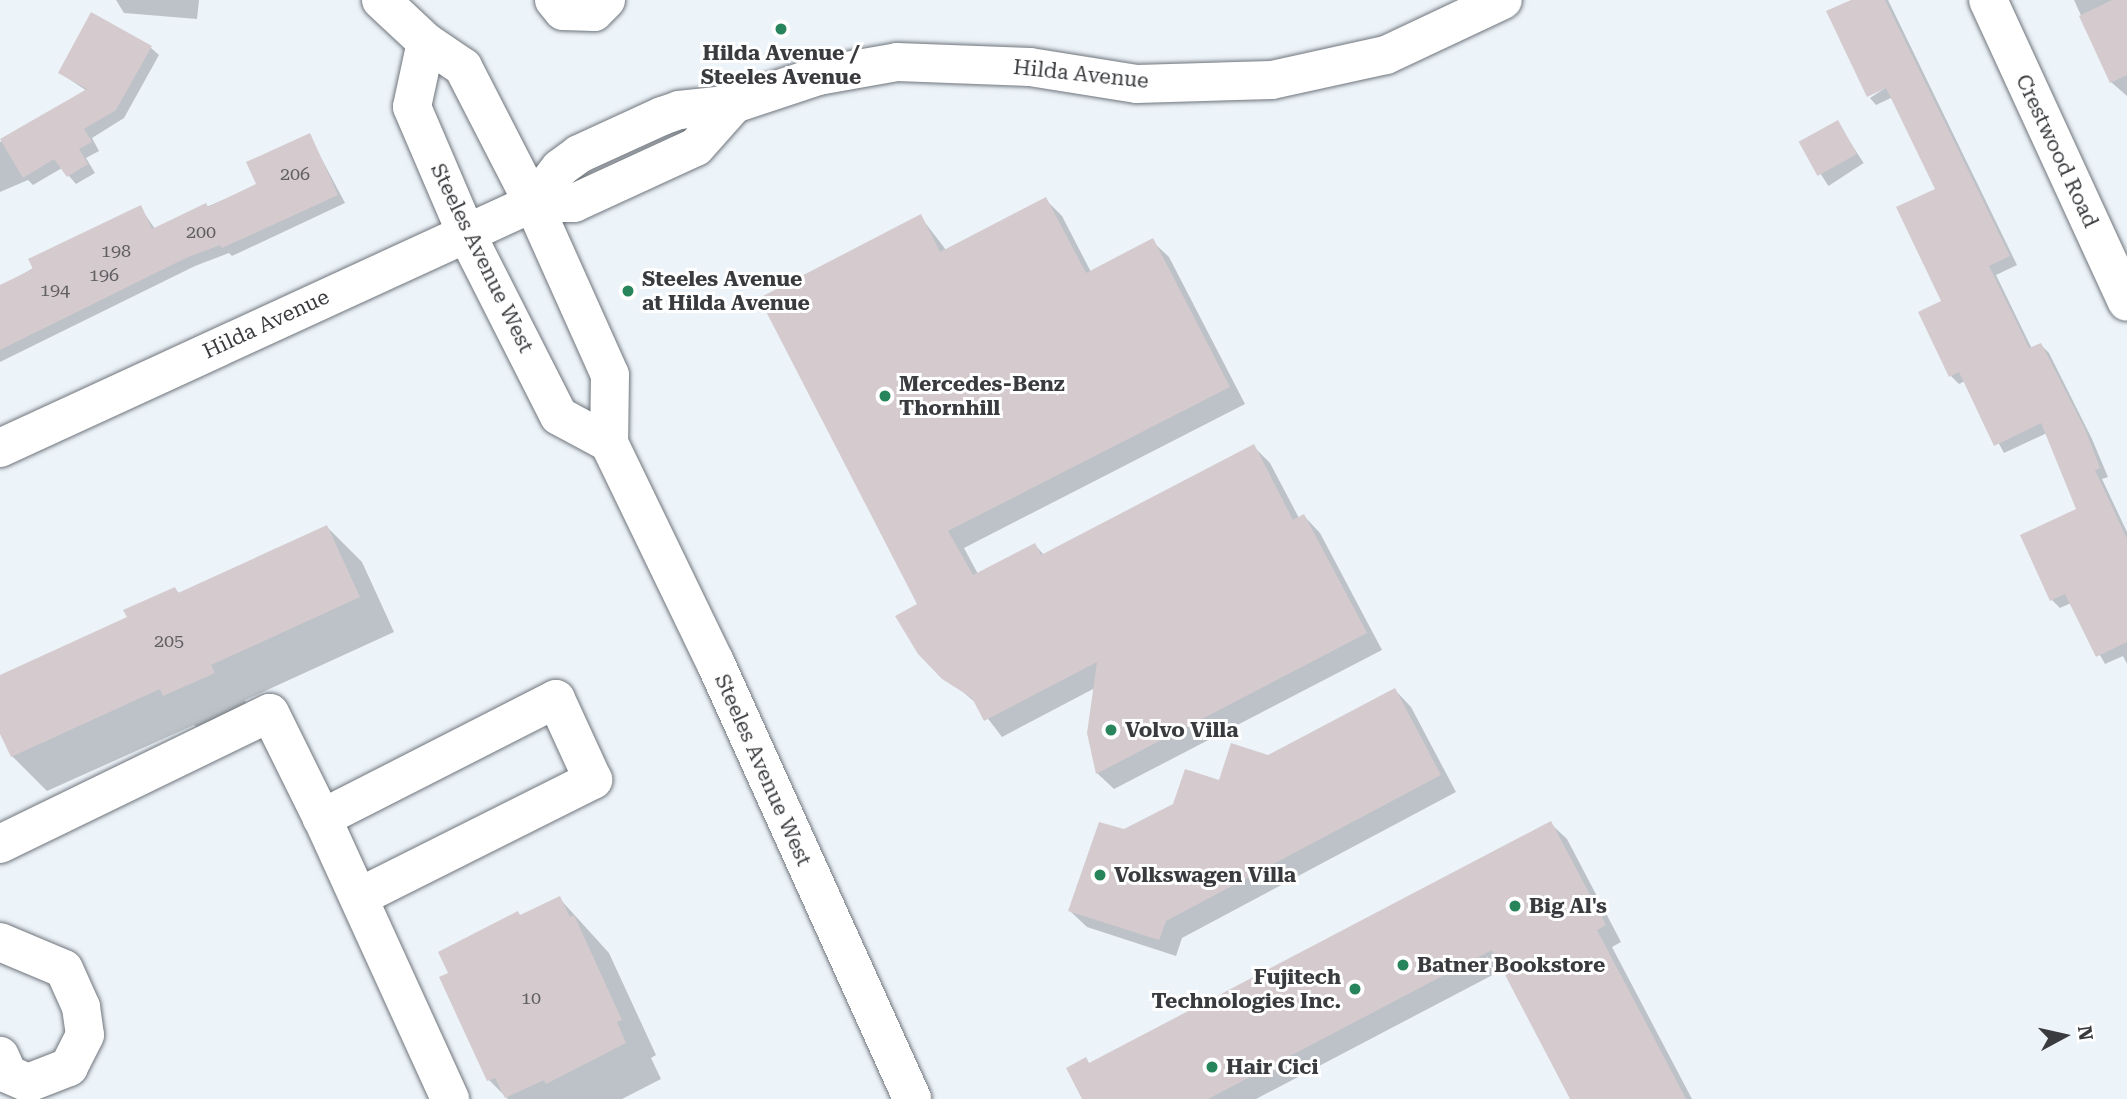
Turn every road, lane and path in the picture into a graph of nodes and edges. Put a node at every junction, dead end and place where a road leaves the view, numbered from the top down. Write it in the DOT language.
graph roads {
  1 [pos="381,0"];
  2 [pos="554,0"];
  3 [pos="606,0"];
  4 [pos="1503,0"];
  5 [pos="1987,0"];
  6 [pos="1466,8"];
  7 [pos="426,42"];
  8 [pos="533,203"];
  9 [pos="466,233"];
  10 [pos="2127,302"];
  11 [pos="609,443"];
  12 [pos="0,448"];
  13 [pos="323,818"];
  14 [pos="0,844"];
  15 [pos="359,897"];
  16 [pos="0,942"];
  17 [pos="0,1056"];
  18 [pos="450,1099"];
  19 [pos="912,1099"];
  1 -- 7 [label="street, Steeles Avenue West"];
  2 -- 3 [label="street"];
  4 -- 6 [label="street, Hilda Avenue"];
  5 -- 10 [label="street, Crestwood Road"];
  6 -- 8 [label="street, Hilda Avenue"];
  7 -- 8 [label="street, Steeles Avenue West"];
  7 -- 9 [label="street, Steeles Avenue West"];
  8 -- 9 [label="street, Hilda Avenue"];
  8 -- 11 [label="street, Steeles Avenue West"];
  9 -- 11 [label="street, Steeles Avenue West"];
  9 -- 12 [label="street, Hilda Avenue"];
  11 -- 19 [label="street, Steeles Avenue West"];
  13 -- 14 [label="street"];
  13 -- 15 [label="street"];
  13 -- 15 [label="street"];
  15 -- 18 [label="street"];
  16 -- 17 [label="street"];
}
